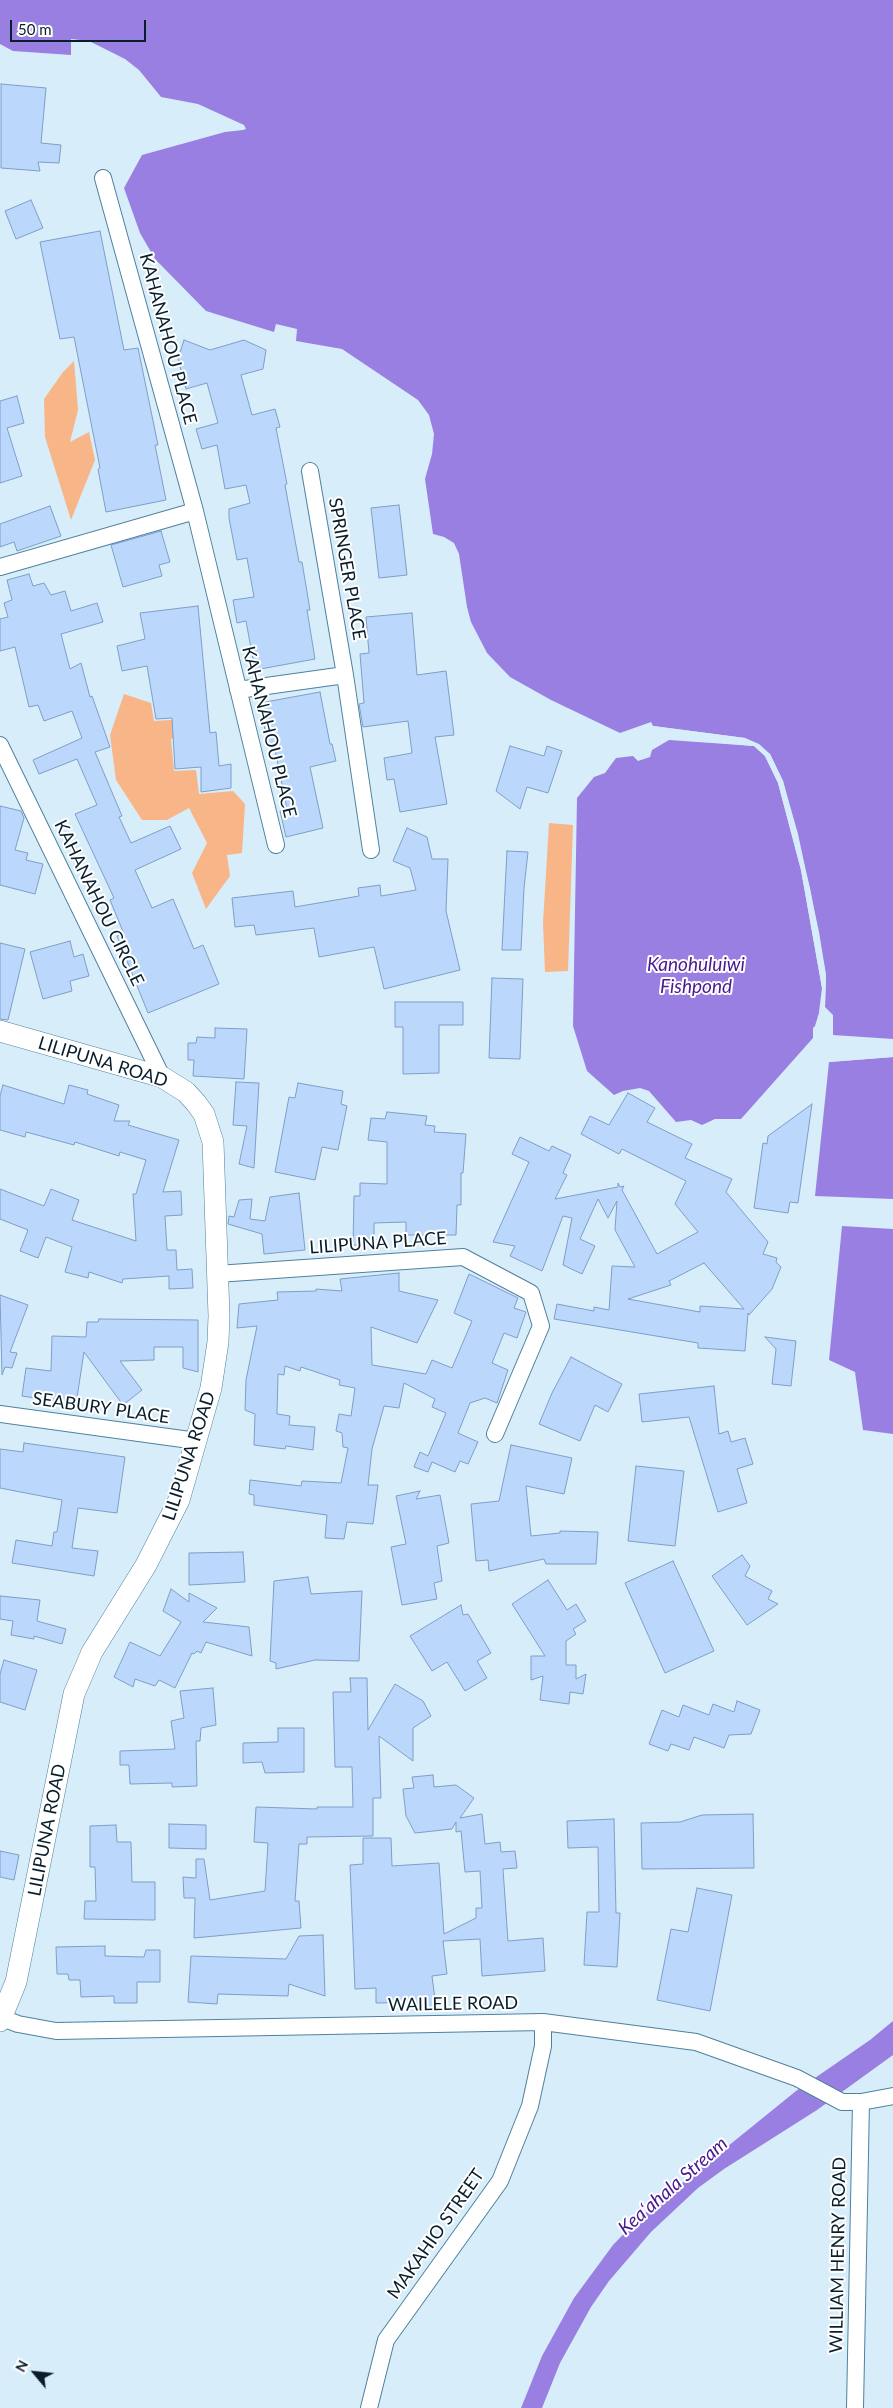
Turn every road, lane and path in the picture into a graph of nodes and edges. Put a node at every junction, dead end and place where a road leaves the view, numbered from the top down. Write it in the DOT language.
graph roads {
  1 [pos="103,178"];
  2 [pos="310,471"];
  3 [pos="195,511"];
  4 [pos="0,567"];
  5 [pos="345,675"];
  6 [pos="238,690"];
  7 [pos="0,747"];
  8 [pos="276,845"];
  9 [pos="371,850"];
  10 [pos="0,1033"];
  11 [pos="162,1077"];
  12 [pos="217,1274"];
  13 [pos="0,1414"];
  14 [pos="495,1434"];
  15 [pos="197,1441"];
  16 [pos="1,2020"];
  17 [pos="543,2022"];
  18 [pos="893,2096"];
  19 [pos="862,2102"];
  20 [pos="369,2408"];
  21 [pos="856,2408"];
  1 -- 3 [label="street, KAHANAHOU PLACE"];
  2 -- 5 [label="street, SPRINGER PLACE"];
  3 -- 4 [label="street"];
  3 -- 6 [label="street, KAHANAHOU PLACE"];
  5 -- 6 [label="street"];
  5 -- 9 [label="street, SPRINGER PLACE"];
  6 -- 8 [label="street, KAHANAHOU PLACE"];
  7 -- 11 [label="street, KAHANAHOU CIRCLE"];
  10 -- 11 [label="street, LILIPUNA ROAD"];
  11 -- 12 [label="street, LILIPUNA ROAD"];
  12 -- 14 [label="street, LILIPUNA PLACE"];
  12 -- 15 [label="street, LILIPUNA ROAD"];
  13 -- 15 [label="street, SEABURY PLACE"];
  15 -- 16 [label="street, LILIPUNA ROAD"];
  16 -- 17 [label="street, WAILELE ROAD"];
  17 -- 19 [label="street, WAILELE ROAD"];
  17 -- 20 [label="street, MAKAHIO STREET"];
  18 -- 19 [label="street, WAILELE ROAD"];
  19 -- 21 [label="street, WILLIAM HENRY ROAD"];
}
